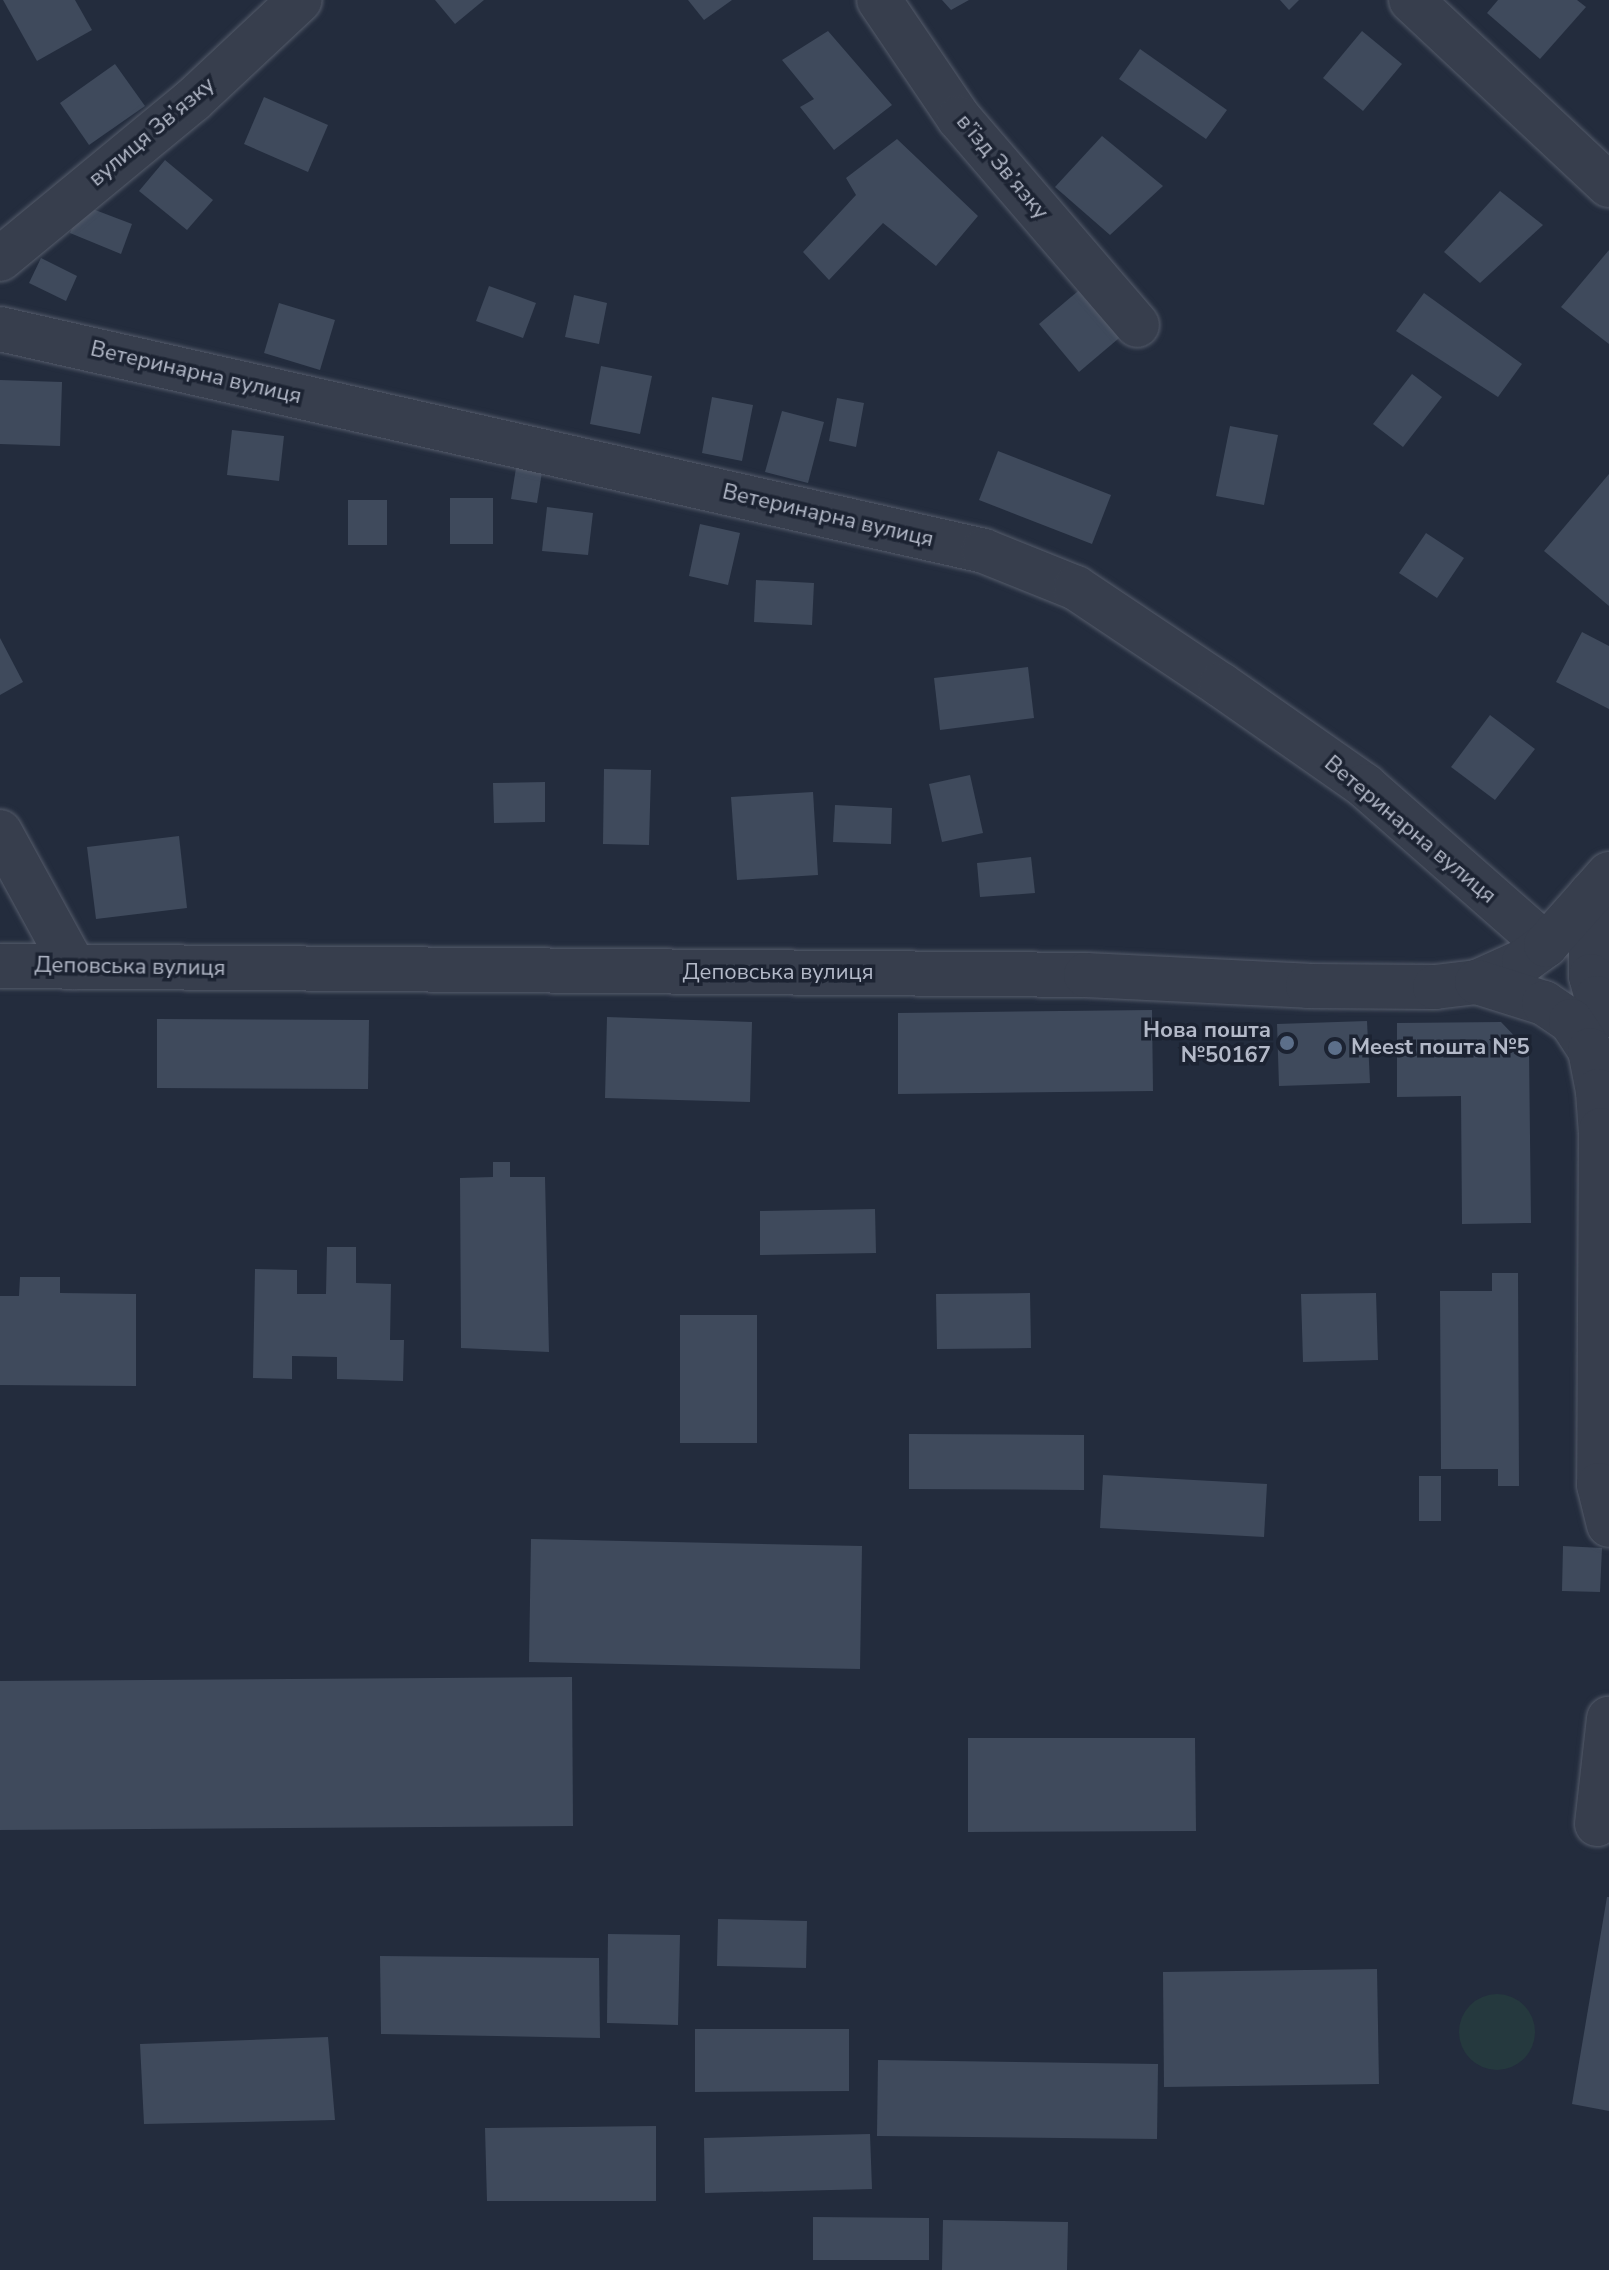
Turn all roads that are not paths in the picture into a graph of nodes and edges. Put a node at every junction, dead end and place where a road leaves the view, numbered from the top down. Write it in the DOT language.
graph roads {
  1 [pos="300,0"];
  2 [pos="879,0"];
  3 [pos="1411,0"];
  4 [pos="1609,185"];
  5 [pos="0,259"];
  6 [pos="1137,325"];
  7 [pos="0,329"];
  8 [pos="0,832"];
  9 [pos="1600,884"];
  10 [pos="1546,945"];
  11 [pos="0,966"];
  12 [pos="74,967"];
  13 [pos="1477,982"];
  14 [pos="1609,1015"];
  15 [pos="1609,1525"];
  16 [pos="1609,1719"];
  17 [pos="1597,1824"];
  1 -- 5 [label="street, вулиця Зв’язку"];
  2 -- 6 [label="street, в’їзд Зв’язку"];
  3 -- 4 [label="street"];
  7 -- 10 [label="street, Ветеринарна вулиця"];
  8 -- 12 [label="street"];
  9 -- 10 [label="street, Деповська вулиця"];
  9 -- 14 [label="street"];
  10 -- 13 [label="street, Деповська вулиця"];
  11 -- 12 [label="street, Деповська вулиця"];
  12 -- 13 [label="street, Деповська вулиця"];
  13 -- 15 [label="street"];
  16 -- 17 [label="street"];
}
